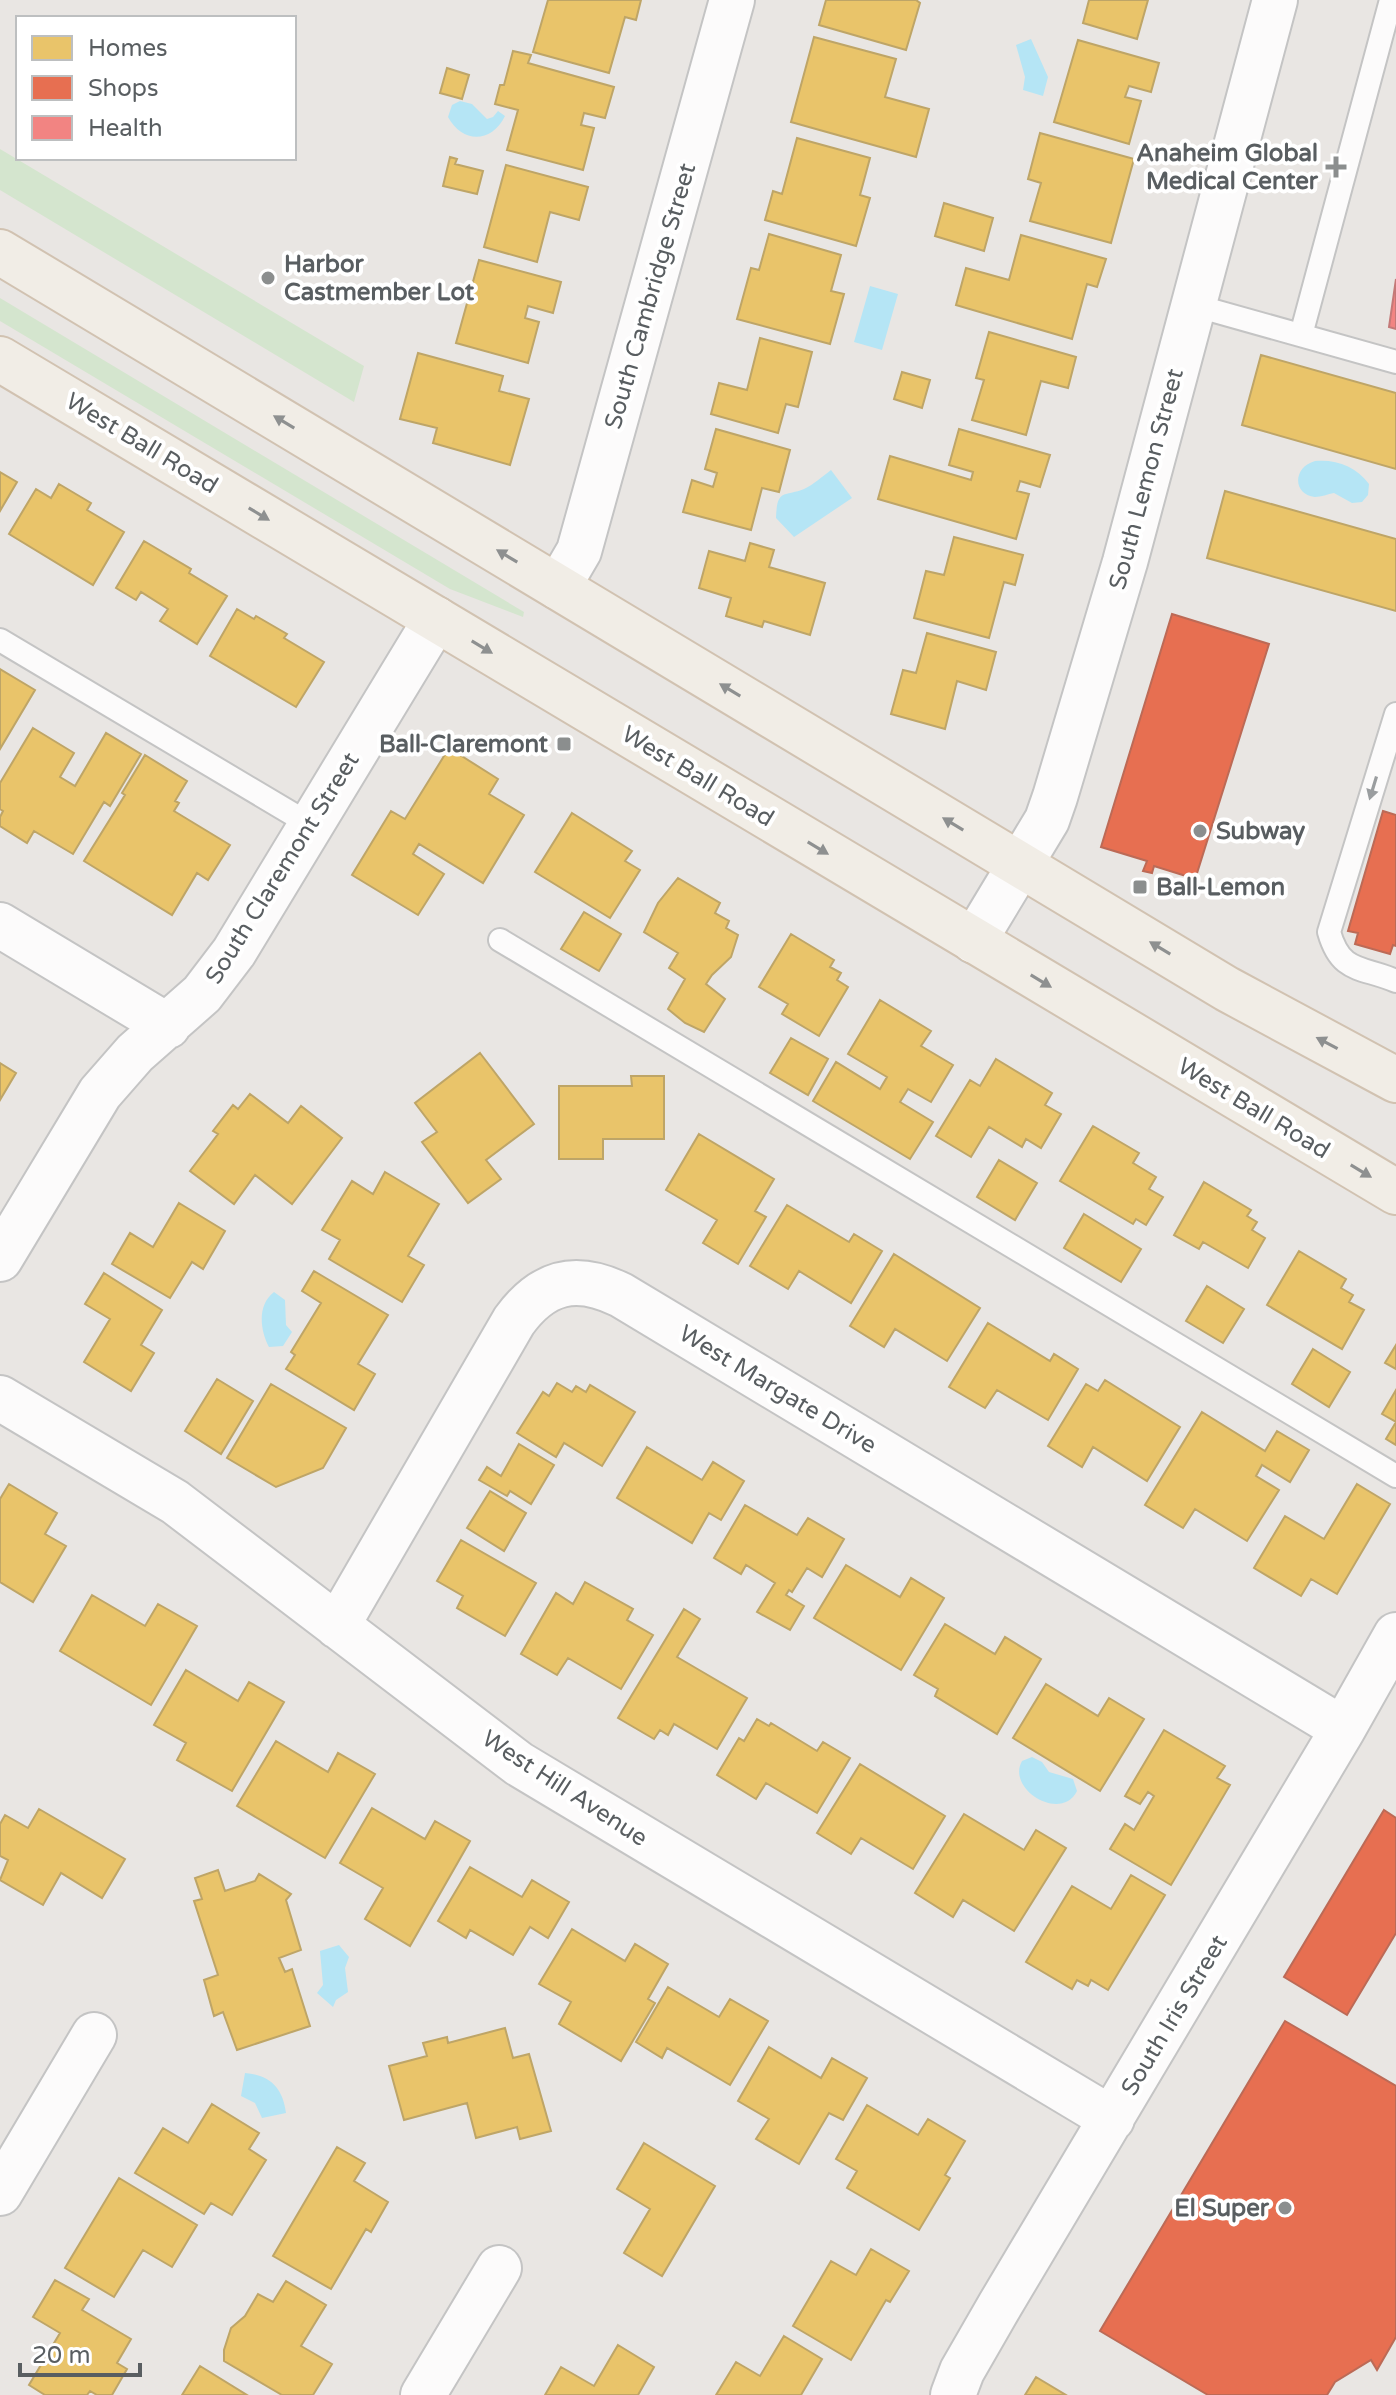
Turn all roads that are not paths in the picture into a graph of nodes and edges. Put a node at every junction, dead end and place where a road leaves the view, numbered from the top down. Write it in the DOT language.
graph roads {
  1 [pos="732,0"];
  2 [pos="1275,0"];
  3 [pos="1391,0"];
  4 [pos="0,252"];
  5 [pos="1193,305"];
  6 [pos="1301,335"];
  7 [pos="0,359"];
  8 [pos="1396,362"];
  9 [pos="558,587"];
  10 [pos="436,619"];
  11 [pos="0,640"];
  12 [pos="1396,714"];
  13 [pos="311,825"];
  14 [pos="1020,864"];
  15 [pos="0,925"];
  16 [pos="500,940"];
  17 [pos="974,941"];
  18 [pos="1396,981"];
  19 [pos="168,1026"];
  20 [pos="1396,1080"];
  21 [pos="1396,1192"];
  22 [pos="0,1259"];
  23 [pos="0,1398"];
  24 [pos="1396,1476"];
  25 [pos="337,1626"];
  26 [pos="1396,1635"];
  27 [pos="1343,1729"];
  28 [pos="94,2035"];
  29 [pos="1112,2119"];
  30 [pos="0,2193"];
  31 [pos="499,2268"];
  32 [pos="423,2395"];
  33 [pos="953,2395"];
  1 -- 9 [label="street, South Cambridge Street"];
  2 -- 5 [label="street, South Lemon Street"];
  3 -- 6 [label="lane"];
  9 -- 4 [label="main road, one-way"];
  5 -- 6 [label="lane"];
  5 -- 14 [label="street, South Lemon Street"];
  6 -- 8 [label="lane"];
  7 -- 10 [label="main road, West Ball Road, one-way"];
  14 -- 9 [label="main road, one-way"];
  10 -- 13 [label="street, South Claremont Street"];
  10 -- 17 [label="main road, West Ball Road, one-way"];
  11 -- 13 [label="lane"];
  12 -- 18 [label="lane, one-way"];
  13 -- 19 [label="street, South Claremont Street"];
  14 -- 17 [label="street, South Lemon Street"];
  20 -- 14 [label="main road, one-way"];
  15 -- 19 [label="street"];
  16 -- 24 [label="lane"];
  17 -- 21 [label="main road, West Ball Road, one-way"];
  19 -- 22 [label="street, South Claremont Street"];
  23 -- 25 [label="street, West Hill Avenue"];
  25 -- 27 [label="street, West Margate Drive"];
  25 -- 29 [label="street, West Hill Avenue"];
  26 -- 27 [label="street, South Iris Street"];
  27 -- 29 [label="street, South Iris Street"];
  28 -- 30 [label="street"];
  29 -- 33 [label="street, South Iris Street"];
  31 -- 32 [label="street"];
}
